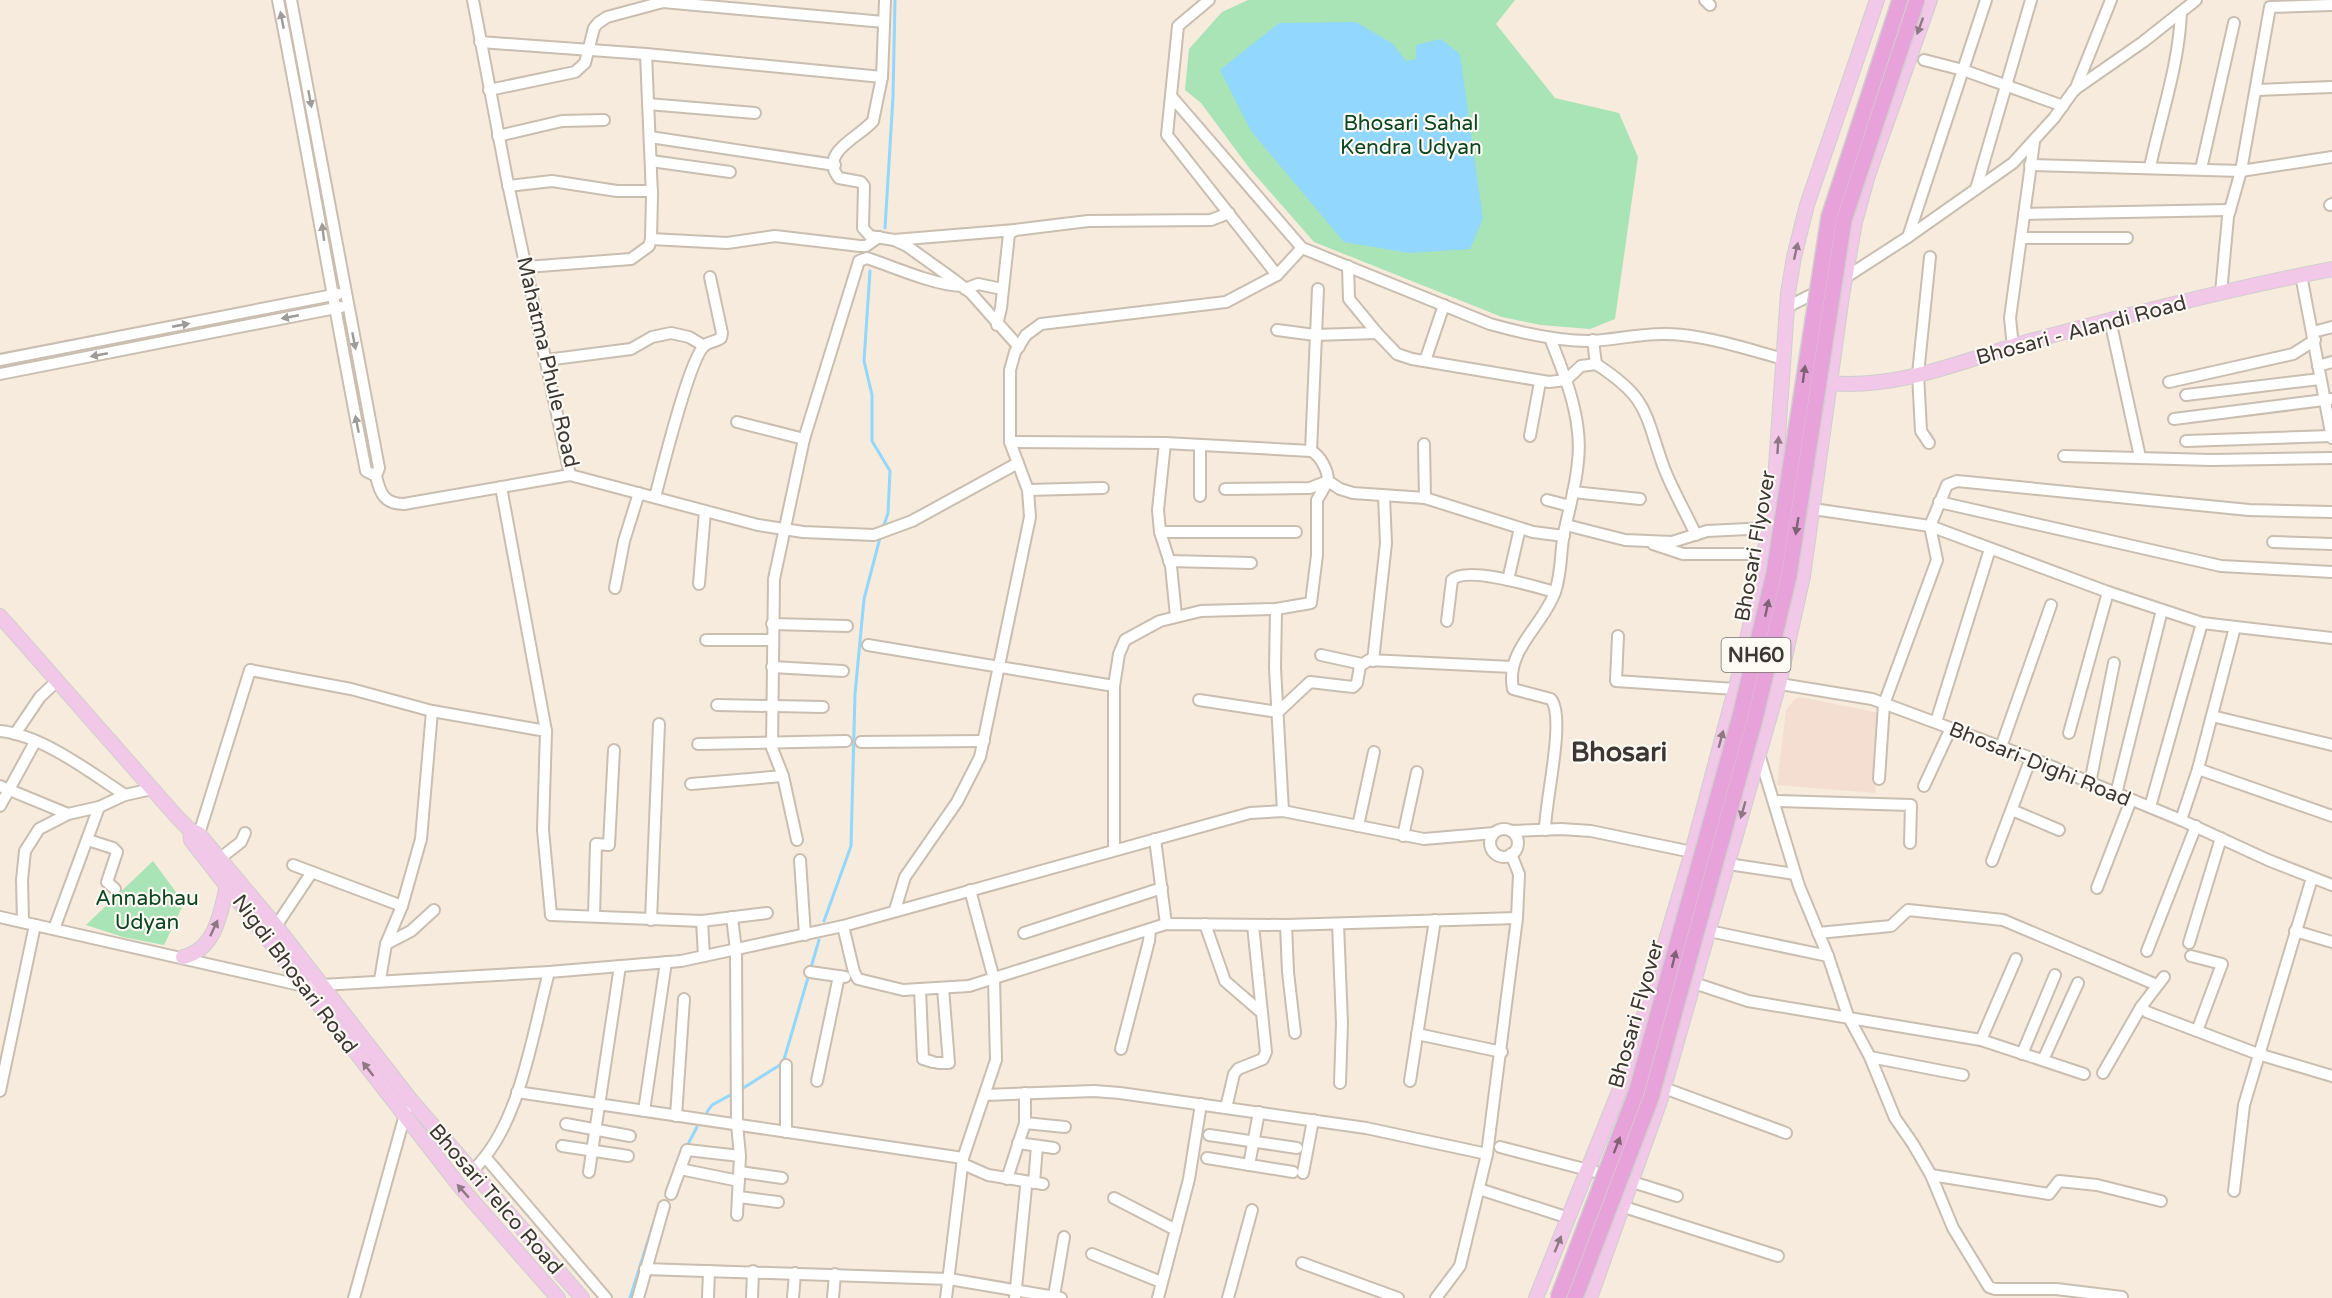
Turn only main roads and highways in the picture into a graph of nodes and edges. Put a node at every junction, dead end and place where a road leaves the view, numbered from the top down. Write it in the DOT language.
graph roads {
  1 [pos="1877,0"];
  2 [pos="1900,0"];
  3 [pos="1917,0"];
  4 [pos="1930,0"];
  5 [pos="1864,38"];
  6 [pos="1911,53"];
  7 [pos="2332,269"];
  8 [pos="1830,384"];
  9 [pos="0,616"];
  10 [pos="215,862"];
  11 [pos="227,885"];
  12 [pos="183,957"];
  13 [pos="410,1100"];
  14 [pos="404,1116"];
  15 [pos="558,1298"];
  16 [pos="582,1298"];
  17 [pos="1536,1298"];
  18 [pos="1558,1298"];
  19 [pos="1575,1298"];
  20 [pos="1590,1298"];
  1 -- 5 [label="main road"];
  18 -- 2 [label="highway, Bhosari Flyover / NH60, one-way, bridge"];
  3 -- 19 [label="highway, Bhosari Flyover / NH60, one-way, bridge"];
  4 -- 6 [label="main road, one-way"];
  5 -- 6 [label="main road"];
  17 -- 5 [label="main road, one-way"];
  6 -- 8 [label="main road"];
  7 -- 8 [label="main road, Bhosari - Alandi Road"];
  8 -- 20 [label="main road, one-way"];
  9 -- 10 [label="main road, Nigdi Bhosari Road"];
  10 -- 11 [label="main road, Nigdi Bhosari Road"];
  10 -- 13 [label="main road, Nigdi Bhosari Road"];
  12 -- 11 [label="main road, one-way"];
  14 -- 11 [label="main road, Nigdi Bhosari Road, one-way"];
  13 -- 16 [label="main road, Bhosari Telco Road"];
  15 -- 14 [label="main road, Bhosari Telco Road, one-way"];
}
